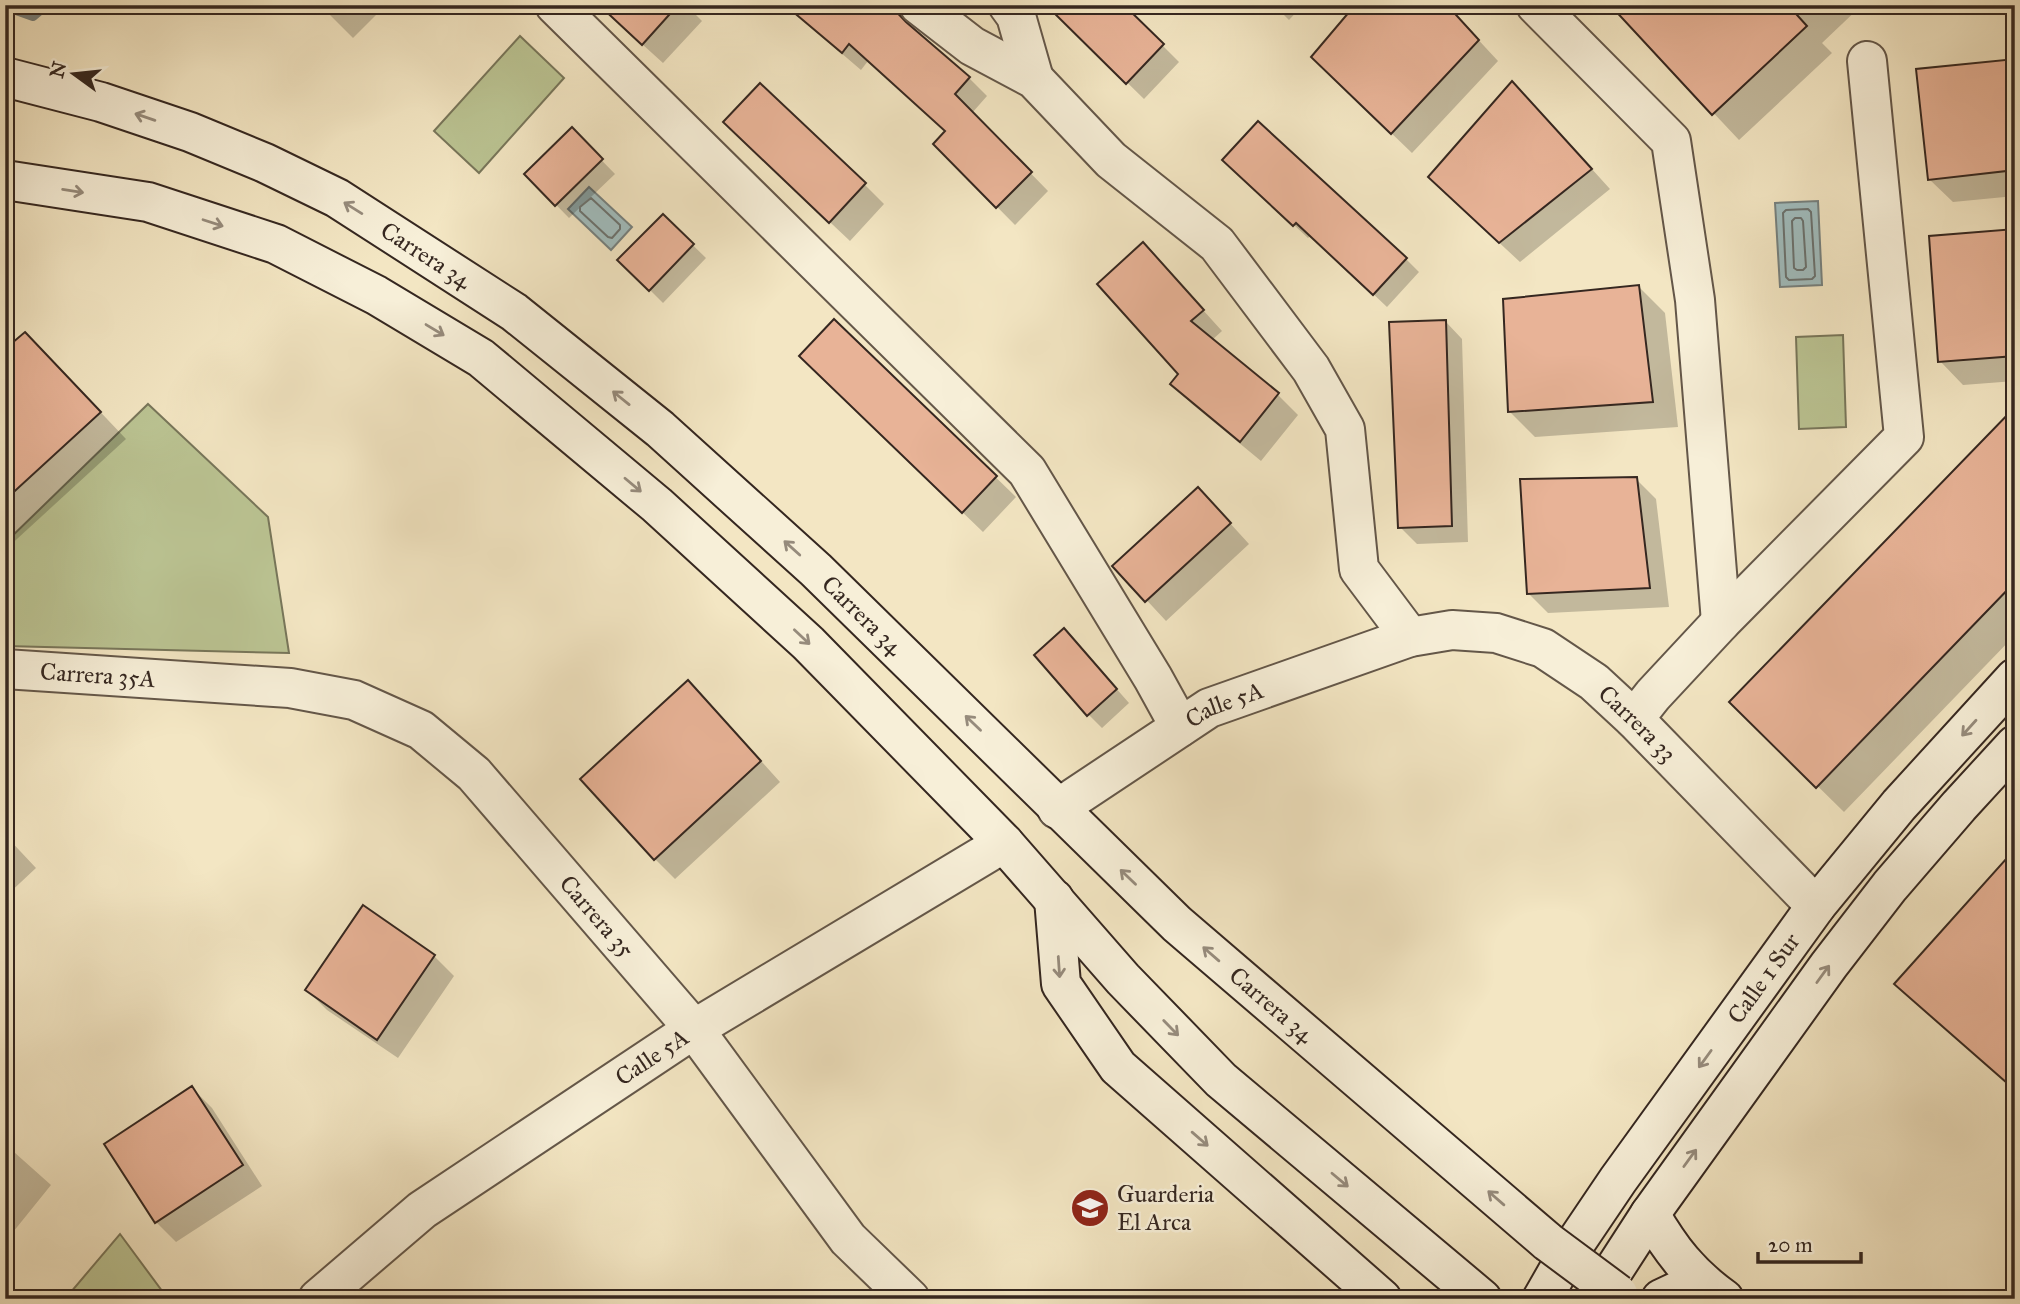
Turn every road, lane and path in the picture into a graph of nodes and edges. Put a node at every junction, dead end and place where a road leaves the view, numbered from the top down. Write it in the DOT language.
graph roads {
  1 [pos="555,5"];
  2 [pos="919,5"];
  3 [pos="1009,5"];
  4 [pos="1544,8"];
  5 [pos="1867,61"];
  6 [pos="5,77"];
  7 [pos="1034,79"];
  8 [pos="5,180"];
  9 [pos="1721,622"];
  10 [pos="1410,637"];
  11 [pos="5,669"];
  12 [pos="2015,678"];
  13 [pos="190,681"];
  14 [pos="1634,719"];
  15 [pos="1180,727"];
  16 [pos="2015,745"];
  17 [pos="1057,809"];
  18 [pos="1004,843"];
  19 [pos="1054,899"];
  20 [pos="1816,906"];
  21 [pos="694,1029"];
  22 [pos="1650,1214"];
  23 [pos="1711,1290"];
  24 [pos="318,1299"];
  25 [pos="909,1299"];
  26 [pos="1382,1299"];
  27 [pos="1482,1299"];
  28 [pos="1542,1299"];
  29 [pos="1595,1299"];
  30 [pos="1625,1299"];
  31 [pos="1661,1299"];
  1 -- 15 [label="street"];
  2 -- 7 [label="street"];
  3 -- 7 [label="street"];
  4 -- 9 [label="street"];
  5 -- 9 [label="street"];
  17 -- 6 [label="street, Carrera 34, one-way"];
  7 -- 10 [label="street"];
  8 -- 18 [label="street, one-way"];
  9 -- 14 [label="street"];
  10 -- 14 [label="street, Carrera 33"];
  10 -- 15 [label="street, Calle 5A"];
  11 -- 13 [label="street, Carrera 35A"];
  12 -- 20 [label="street, Calle 1 Sur, one-way"];
  13 -- 21 [label="street, Carrera 35"];
  14 -- 20 [label="street, Carrera 33"];
  15 -- 17 [label="street, Calle 5A"];
  22 -- 16 [label="street, Calle 1 Sur, one-way"];
  30 -- 17 [label="street, Carrera 34, one-way, bridge"];
  18 -- 19 [label="street"];
  18 -- 21 [label="street, Calle 5A"];
  19 -- 26 [label="street, one-way"];
  19 -- 27 [label="street, one-way"];
  20 -- 28 [label="street, Calle 1 Sur, one-way"];
  21 -- 24 [label="street, Calle 5A"];
  21 -- 25 [label="street, Carrera 35"];
  22 -- 23 [label="street"];
  22 -- 29 [label="street, Calle 1 Sur"];
  23 -- 31 [label="street"];
}
